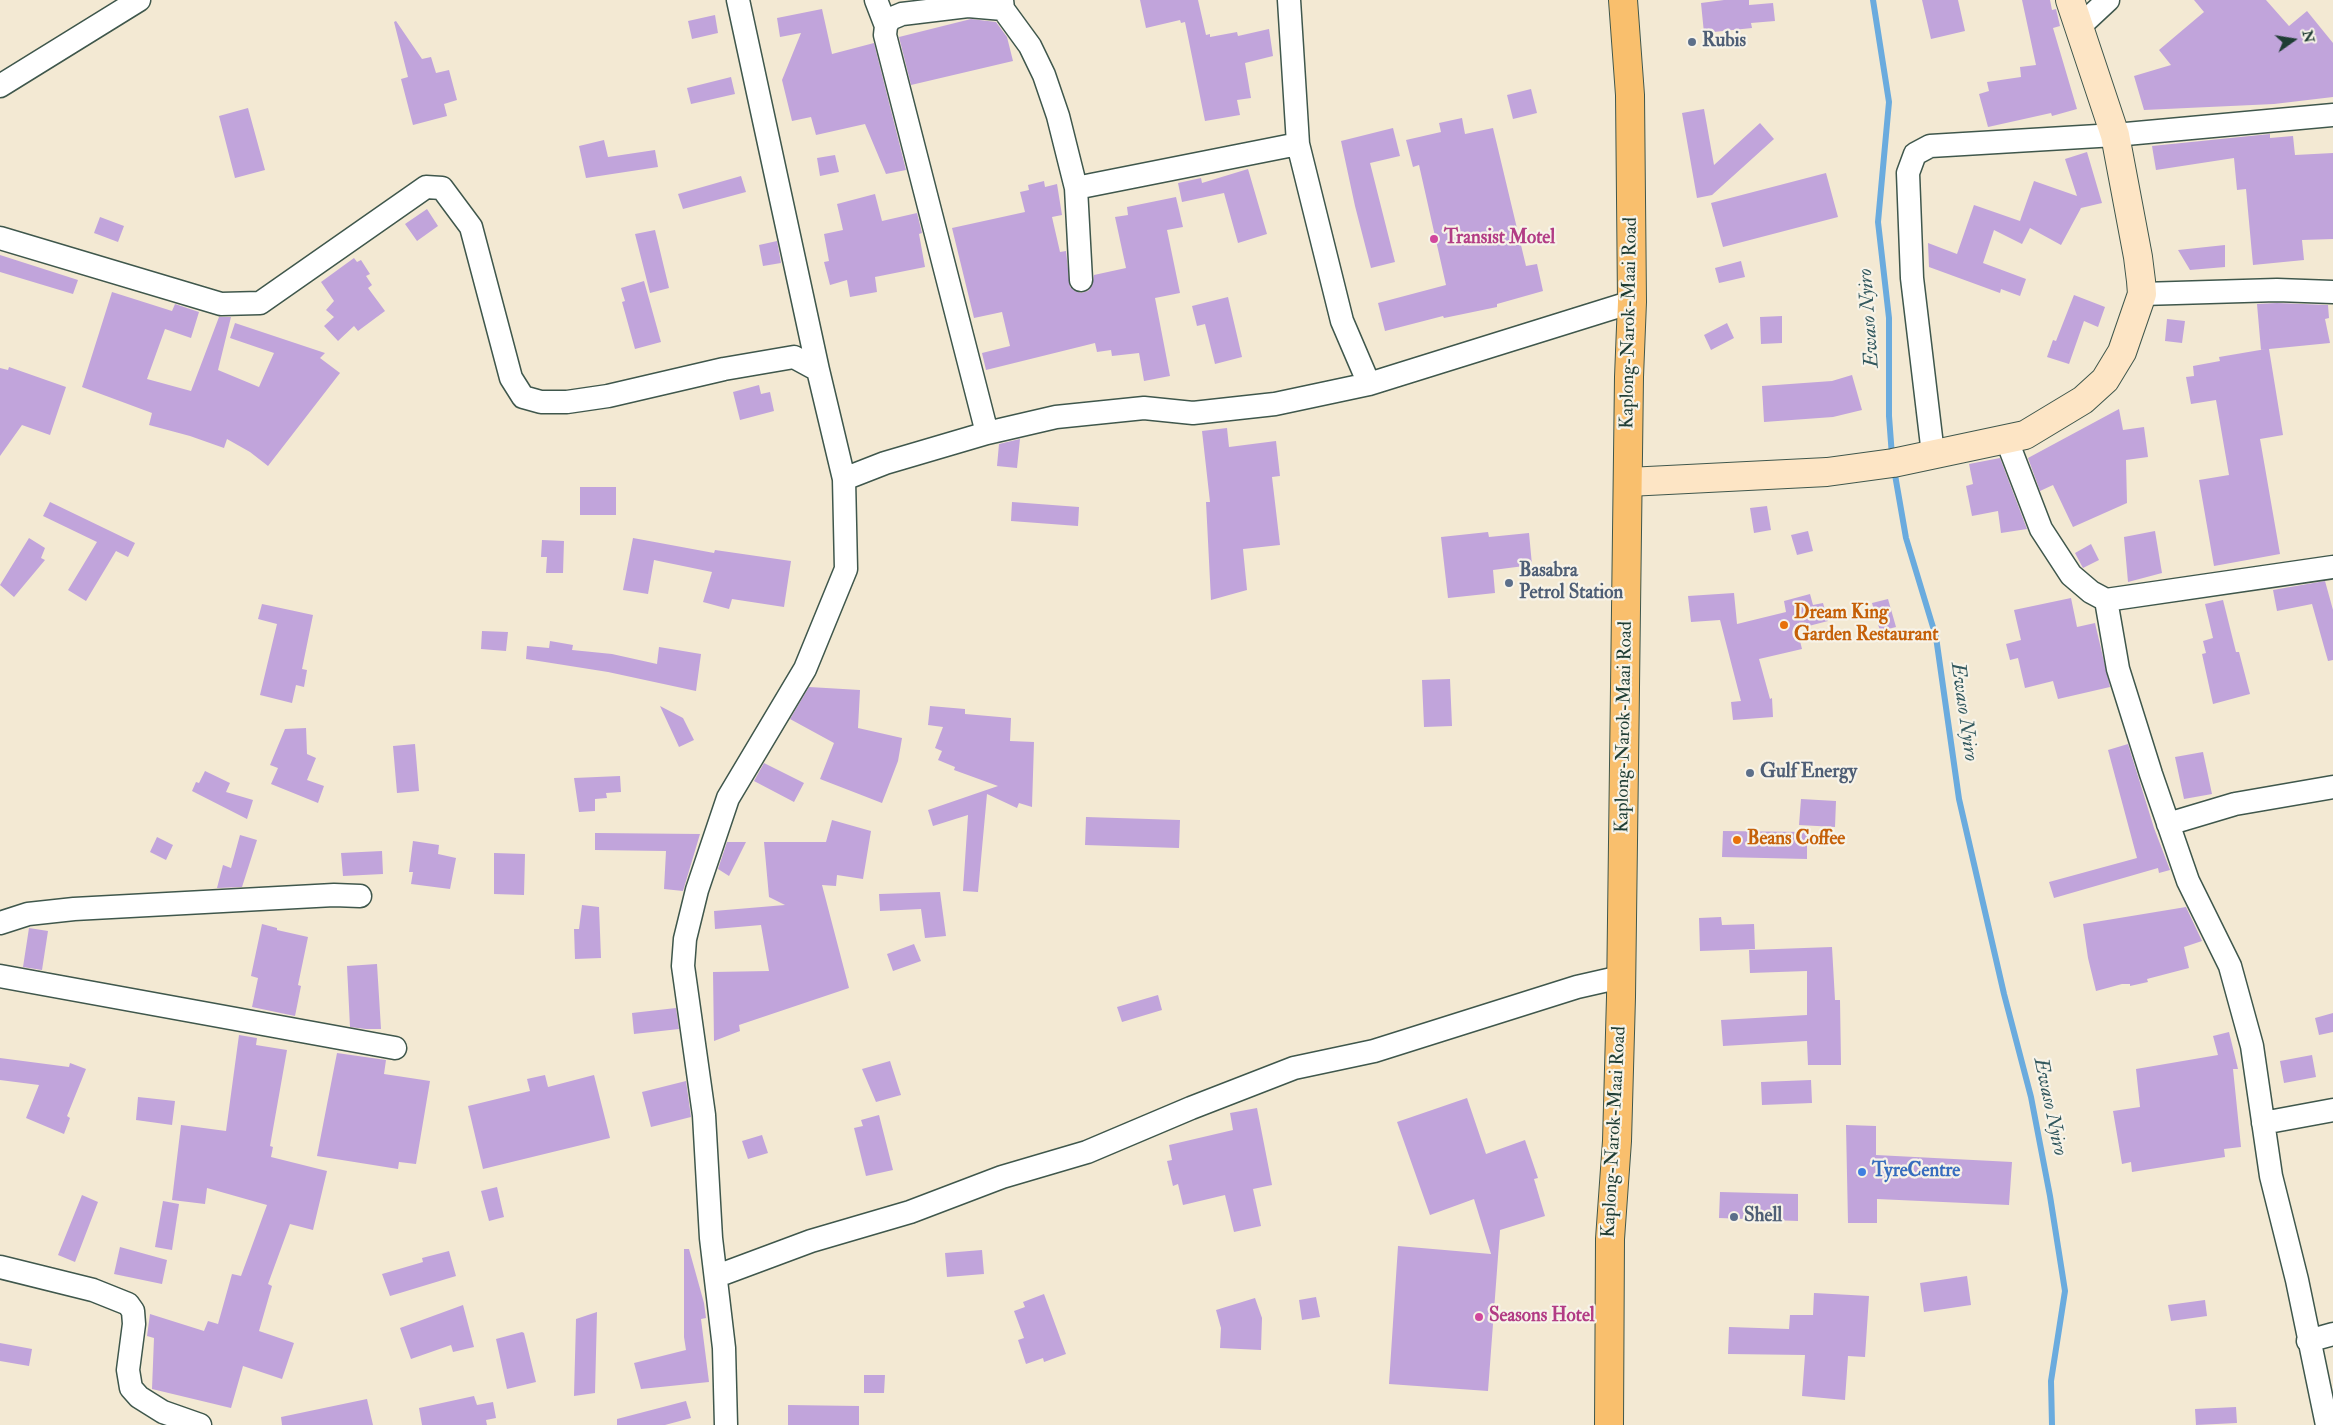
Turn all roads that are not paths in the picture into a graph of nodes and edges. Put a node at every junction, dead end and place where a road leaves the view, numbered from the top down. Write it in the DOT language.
graph roads {
  1 [pos="139,0"];
  2 [pos="738,0"];
  3 [pos="876,0"];
  4 [pos="1289,0"];
  5 [pos="1623,0"];
  6 [pos="2070,0"];
  7 [pos="2108,0"];
  8 [pos="1003,4"];
  9 [pos="886,26"];
  10 [pos="2078,28"];
  11 [pos="0,86"];
  12 [pos="2333,114"];
  13 [pos="2115,135"];
  14 [pos="1298,144"];
  15 [pos="1076,188"];
  16 [pos="0,238"];
  17 [pos="1081,280"];
  18 [pos="2333,292"];
  19 [pos="2142,294"];
  20 [pos="1632,302"];
  21 [pos="818,370"];
  22 [pos="1369,384"];
  23 [pos="987,433"];
  24 [pos="2006,438"];
  25 [pos="1933,454"];
  26 [pos="844,479"];
  27 [pos="1628,482"];
  28 [pos="2333,567"];
  29 [pos="2106,600"];
  30 [pos="2333,787"];
  31 [pos="2168,824"];
  32 [pos="360,896"];
  33 [pos="0,923"];
  34 [pos="0,976"];
  35 [pos="1621,977"];
  36 [pos="395,1048"];
  37 [pos="2333,1110"];
  38 [pos="2263,1123"];
  39 [pos="0,1267"];
  40 [pos="717,1276"];
  41 [pos="2333,1334"];
  42 [pos="2308,1341"];
  43 [pos="200,1425"];
  44 [pos="726,1425"];
  45 [pos="1609,1425"];
  46 [pos="2327,1425"];
  1 -- 11 [label="street"];
  2 -- 21 [label="street"];
  3 -- 9 [label="street"];
  4 -- 14 [label="street"];
  5 -- 20 [label="highway, Kaplong-Narok-Maai Road"];
  6 -- 10 [label="street"];
  7 -- 10 [label="street"];
  8 -- 9 [label="street"];
  8 -- 15 [label="street"];
  9 -- 23 [label="street"];
  10 -- 13 [label="street"];
  12 -- 13 [label="street"];
  13 -- 19 [label="street"];
  13 -- 25 [label="street"];
  14 -- 15 [label="street"];
  14 -- 22 [label="street"];
  15 -- 17 [label="street"];
  16 -- 21 [label="street"];
  18 -- 19 [label="street"];
  19 -- 24 [label="street"];
  20 -- 22 [label="street"];
  20 -- 27 [label="highway, Kaplong-Narok-Maai Road"];
  21 -- 26 [label="street"];
  22 -- 23 [label="street"];
  23 -- 26 [label="street"];
  24 -- 25 [label="street"];
  24 -- 29 [label="street"];
  25 -- 27 [label="street"];
  26 -- 40 [label="street"];
  27 -- 35 [label="highway, Kaplong-Narok-Maai Road"];
  28 -- 29 [label="street"];
  29 -- 31 [label="street"];
  30 -- 31 [label="street"];
  31 -- 38 [label="street"];
  32 -- 33 [label="street"];
  34 -- 36 [label="street"];
  35 -- 40 [label="street"];
  35 -- 45 [label="highway, Kaplong-Narok-Maai Road"];
  37 -- 38 [label="street"];
  38 -- 42 [label="street"];
  39 -- 43 [label="street"];
  40 -- 44 [label="street"];
  41 -- 42 [label="street"];
  42 -- 46 [label="street"];
}
